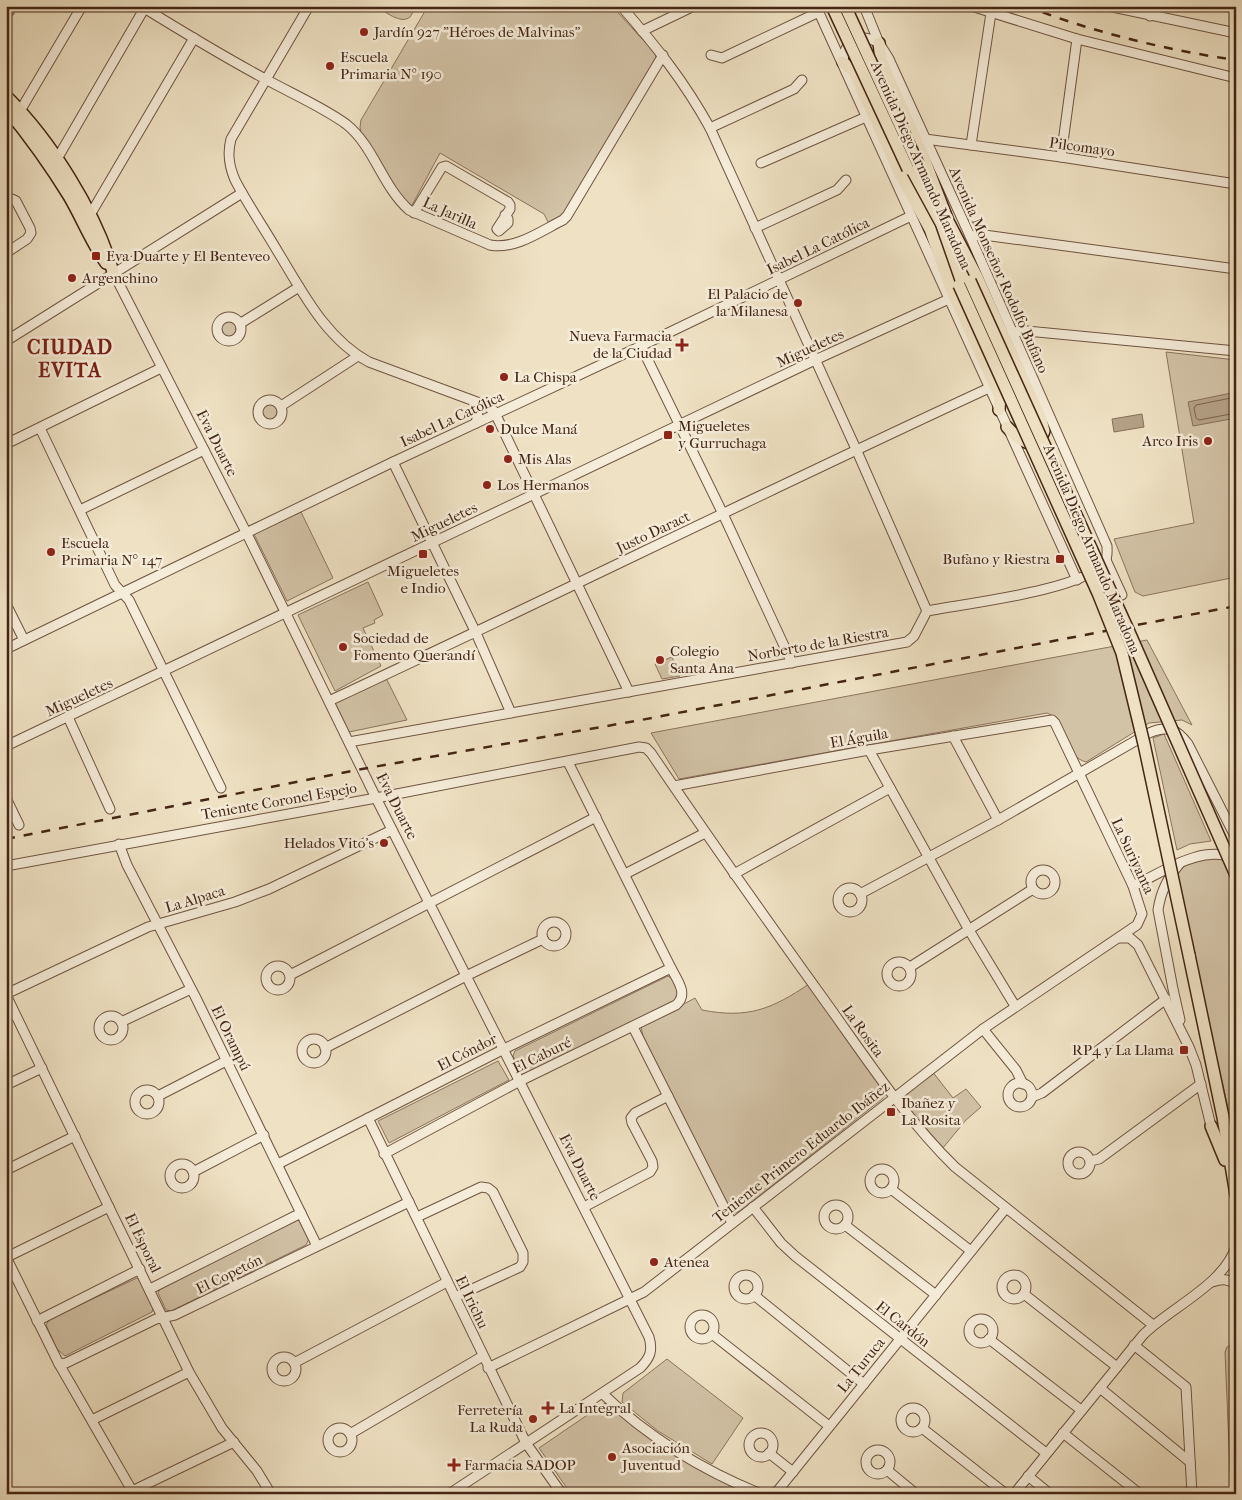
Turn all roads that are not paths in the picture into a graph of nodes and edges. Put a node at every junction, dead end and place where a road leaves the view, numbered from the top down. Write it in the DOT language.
graph roads {
  1 [pos="13,6"];
  2 [pos="82,6"];
  3 [pos="309,6"];
  4 [pos="621,6"];
  5 [pos="694,6"];
  6 [pos="832,6"];
  7 [pos="845,6"];
  8 [pos="864,6"];
  9 [pos="971,6"];
  10 [pos="983,6"];
  11 [pos="1109,6"];
  12 [pos="1160,6"];
  13 [pos="143,7"];
  14 [pos="817,9"];
  15 [pos="990,13"];
  16 [pos="6,16"];
  17 [pos="1150,16"];
  18 [pos="642,30"];
  19 [pos="1236,33"];
  20 [pos="194,38"];
  21 [pos="1077,39"];
  22 [pos="879,43"];
  23 [pos="663,55"];
  24 [pos="711,56"];
  25 [pos="842,62"];
  26 [pos="1236,78"];
  27 [pos="266,79"];
  28 [pos="802,80"];
  29 [pos="6,96"];
  30 [pos="6,108"];
  31 [pos="20,111"];
  32 [pos="866,117"];
  33 [pos="710,128"];
  34 [pos="925,139"];
  35 [pos="971,145"];
  36 [pos="1061,157"];
  37 [pos="57,159"];
  38 [pos="761,163"];
  39 [pos="846,180"];
  40 [pos="1236,184"];
  41 [pos="242,193"];
  42 [pos="6,199"];
  43 [pos="414,213"];
  44 [pos="90,215"];
  45 [pos="505,216"];
  46 [pos="911,216"];
  47 [pos="948,221"];
  48 [pos="755,228"];
  49 [pos="930,229"];
  50 [pos="970,236"];
  51 [pos="6,253"];
  52 [pos="1236,269"];
  53 [pos="113,272"];
  54 [pos="779,280"];
  55 [pos="965,283"];
  56 [pos="299,287"];
  57 [pos="949,299"];
  58 [pos="241,324"];
  59 [pos="1012,332"];
  60 [pos="6,341"];
  61 [pos="641,346"];
  62 [pos="1236,351"];
  63 [pos="358,356"];
  64 [pos="815,360"];
  65 [pos="161,368"];
  66 [pos="989,388"];
  67 [pos="474,401"];
  68 [pos="281,406"];
  69 [pos="1000,410"];
  70 [pos="496,414"];
  71 [pos="476,423"];
  72 [pos="680,424"];
  73 [pos="1007,427"];
  74 [pos="40,428"];
  75 [pos="6,444"];
  76 [pos="856,449"];
  77 [pos="204,450"];
  78 [pos="393,462"];
  79 [pos="534,494"];
  80 [pos="80,510"];
  81 [pos="723,514"];
  82 [pos="246,532"];
  83 [pos="432,543"];
  84 [pos="1106,560"];
  85 [pos="1076,580"];
  86 [pos="577,584"];
  87 [pos="123,592"];
  88 [pos="1122,594"];
  89 [pos="6,604"];
  90 [pos="927,610"];
  91 [pos="286,612"];
  92 [pos="476,633"];
  93 [pos="24,640"];
  94 [pos="6,649"];
  95 [pos="792,663"];
  96 [pos="164,672"];
  97 [pos="629,692"];
  98 [pos="329,701"];
  99 [pos="511,713"];
  100 [pos="68,717"];
  101 [pos="1050,719"];
  102 [pos="953,736"];
  103 [pos="349,742"];
  104 [pos="6,746"];
  105 [pos="646,748"];
  106 [pos="869,750"];
  107 [pos="568,762"];
  108 [pos="1079,774"];
  109 [pos="674,786"];
  110 [pos="220,788"];
  111 [pos="890,788"];
  112 [pos="6,798"];
  113 [pos="376,798"];
  114 [pos="110,809"];
  115 [pos="596,817"];
  116 [pos="998,820"];
  117 [pos="19,825"];
  118 [pos="392,830"];
  119 [pos="705,833"];
  120 [pos="1236,838"];
  121 [pos="119,844"];
  122 [pos="929,857"];
  123 [pos="1236,859"];
  124 [pos="1180,863"];
  125 [pos="6,866"];
  126 [pos="624,874"];
  127 [pos="734,874"];
  128 [pos="1236,875"];
  129 [pos="1133,886"];
  130 [pos="1033,889"];
  131 [pos="860,894"];
  132 [pos="430,903"];
  133 [pos="158,924"];
  134 [pos="969,930"];
  135 [pos="1120,938"];
  136 [pos="544,939"];
  137 [pos="671,968"];
  138 [pos="910,968"];
  139 [pos="290,975"];
  140 [pos="466,976"];
  141 [pos="191,989"];
  142 [pos="6,994"];
  143 [pos="1166,999"];
  144 [pos="1015,1006"];
  145 [pos="121,1022"];
  146 [pos="633,1027"];
  147 [pos="982,1029"];
  148 [pos="1189,1047"];
  149 [pos="325,1048"];
  150 [pos="504,1049"];
  151 [pos="226,1061"];
  152 [pos="42,1068"];
  153 [pos="520,1081"];
  154 [pos="1023,1084"];
  155 [pos="1200,1084"];
  156 [pos="6,1085"];
  157 [pos="158,1096"];
  158 [pos="668,1096"];
  159 [pos="894,1097"];
  160 [pos="1032,1097"];
  161 [pos="368,1118"];
  162 [pos="1211,1126"];
  163 [pos="264,1135"];
  164 [pos="75,1136"];
  165 [pos="384,1154"];
  166 [pos="1090,1161"];
  167 [pos="278,1164"];
  168 [pos="6,1170"];
  169 [pos="193,1172"];
  170 [pos="1233,1180"];
  171 [pos="891,1189"];
  172 [pos="1236,1195"];
  173 [pos="409,1202"];
  174 [pos="109,1207"];
  175 [pos="584,1207"];
  176 [pos="753,1207"];
  177 [pos="1006,1208"];
  178 [pos="301,1213"];
  179 [pos="417,1218"];
  180 [pos="732,1224"];
  181 [pos="845,1225"];
  182 [pos="317,1246"];
  183 [pos="1236,1246"];
  184 [pos="971,1251"];
  185 [pos="6,1257"];
  186 [pos="140,1269"];
  187 [pos="447,1282"];
  188 [pos="1210,1283"];
  189 [pos="1236,1285"];
  190 [pos="150,1289"];
  191 [pos="1024,1294"];
  192 [pos="754,1295"];
  193 [pos="936,1295"];
  194 [pos="454,1297"];
  195 [pos="630,1298"];
  196 [pos="164,1318"];
  197 [pos="37,1320"];
  198 [pos="1153,1325"];
  199 [pos="712,1334"];
  200 [pos="900,1339"];
  201 [pos="990,1339"];
  202 [pos="1134,1345"];
  203 [pos="483,1356"];
  204 [pos="294,1362"];
  205 [pos="59,1364"];
  206 [pos="1117,1367"];
  207 [pos="488,1368"];
  208 [pos="189,1372"];
  209 [pos="864,1384"];
  210 [pos="1100,1388"];
  211 [pos="603,1394"];
  212 [pos="1082,1410"];
  213 [pos="92,1420"];
  214 [pos="830,1426"];
  215 [pos="922,1428"];
  216 [pos="1063,1433"];
  217 [pos="350,1434"];
  218 [pos="234,1442"];
  219 [pos="526,1443"];
  220 [pos="1046,1453"];
  221 [pos="769,1454"];
  222 [pos="1190,1462"];
  223 [pos="887,1470"];
  224 [pos="793,1472"];
  225 [pos="1028,1476"];
  226 [pos="133,1492"];
  227 [pos="272,1494"];
  228 [pos="449,1494"];
  229 [pos="562,1494"];
  230 [pos="761,1494"];
  231 [pos="775,1494"];
  232 [pos="916,1494"];
  233 [pos="1006,1494"];
  234 [pos="1014,1494"];
  235 [pos="1050,1494"];
  236 [pos="1140,1494"];
  237 [pos="1192,1494"];
  1 -- 16 [label="street"];
  2 -- 31 [label="street"];
  3 -- 27 [label="street"];
  4 -- 18 [label="street"];
  5 -- 18 [label="street"];
  6 -- 49 [label="main road, Avenida Diego Armando Maradona, bridge"];
  7 -- 47 [label="main road, Avenida Diego Armando Maradona, bridge"];
  8 -- 22 [label="street, Avenida Monseñor Rodolfo Bufano"];
  9 -- 15 [label="street"];
  10 -- 15 [label="street"];
  11 -- 17 [label="street"];
  12 -- 17 [label="street"];
  13 -- 20 [label="street, La Jarilla"];
  13 -- 37 [label="street"];
  14 -- 24 [label="street"];
  14 -- 25 [label="street"];
  15 -- 21 [label="street"];
  15 -- 35 [label="street"];
  17 -- 19 [label="street"];
  18 -- 23 [label="street"];
  20 -- 27 [label="street, La Jarilla"];
  20 -- 44 [label="street"];
  21 -- 26 [label="street"];
  21 -- 36 [label="street"];
  22 -- 25 [label="street"];
  22 -- 34 [label="street, Avenida Monseñor Rodolfo Bufano"];
  22 -- 47 [label="main road"];
  23 -- 33 [label="street"];
  23 -- 43 [label="street, La Jarilla"];
  25 -- 32 [label="street"];
  25 -- 49 [label="main road"];
  27 -- 41 [label="street"];
  27 -- 43 [label="street, La Jarilla"];
  28 -- 33 [label="street"];
  29 -- 31 [label="main road, Eva Duarte"];
  30 -- 53 [label="main road, Eva Duarte"];
  31 -- 37 [label="main road, Eva Duarte"];
  32 -- 38 [label="street"];
  32 -- 46 [label="street"];
  33 -- 48 [label="street"];
  34 -- 35 [label="street, Pilcomayo"];
  34 -- 50 [label="street, Avenida Monseñor Rodolfo Bufano"];
  35 -- 36 [label="street, Pilcomayo"];
  36 -- 40 [label="street, Pilcomayo"];
  37 -- 44 [label="main road, Eva Duarte"];
  39 -- 48 [label="street"];
  41 -- 53 [label="street"];
  41 -- 56 [label="street"];
  42 -- 51 [label="street"];
  43 -- 45 [label="street"];
  44 -- 53 [label="main road, Eva Duarte"];
  46 -- 54 [label="street, Isabel La Católica"];
  46 -- 57 [label="street"];
  47 -- 55 [label="main road, Avenida Diego Armando Maradona"];
  47 -- 73 [label="main road"];
  48 -- 54 [label="street"];
  49 -- 55 [label="main road, Avenida Diego Armando Maradona"];
  49 -- 69 [label="main road"];
  50 -- 52 [label="street"];
  50 -- 59 [label="street, Avenida Monseñor Rodolfo Bufano"];
  53 -- 60 [label="street"];
  53 -- 65 [label="street, Eva Duarte"];
  54 -- 61 [label="street, Isabel La Católica"];
  54 -- 64 [label="street"];
  55 -- 128 [label="main road, Avenida Diego Armando Maradona, bridge"];
  55 -- 170 [label="main road, Avenida Diego Armando Maradona, bridge"];
  56 -- 58 [label="street"];
  56 -- 63 [label="street"];
  57 -- 64 [label="street, Migueletes"];
  57 -- 66 [label="street"];
  59 -- 62 [label="street"];
  59 -- 84 [label="street, Avenida Monseñor Rodolfo Bufano"];
  61 -- 70 [label="street, Isabel La Católica"];
  61 -- 72 [label="street"];
  63 -- 67 [label="street"];
  63 -- 68 [label="street"];
  64 -- 72 [label="street, Migueletes"];
  64 -- 76 [label="street"];
  65 -- 74 [label="street"];
  65 -- 77 [label="street, Eva Duarte"];
  66 -- 69 [label="street"];
  66 -- 76 [label="street, Justo Daract"];
  67 -- 70 [label="street"];
  67 -- 71 [label="street"];
  69 -- 73 [label="street"];
  70 -- 71 [label="street, Isabel La Católica"];
  70 -- 79 [label="street"];
  71 -- 78 [label="street, Isabel La Católica"];
  72 -- 79 [label="street, Migueletes"];
  72 -- 81 [label="street"];
  73 -- 85 [label="street"];
  74 -- 75 [label="street"];
  74 -- 80 [label="street"];
  76 -- 81 [label="street, Justo Daract"];
  76 -- 90 [label="street"];
  77 -- 80 [label="street"];
  77 -- 82 [label="street, Eva Duarte"];
  78 -- 82 [label="street, Isabel La Católica"];
  78 -- 83 [label="street"];
  79 -- 83 [label="street, Migueletes"];
  79 -- 86 [label="street"];
  80 -- 87 [label="street"];
  81 -- 86 [label="street, Justo Daract"];
  81 -- 95 [label="street"];
  82 -- 87 [label="street, Isabel La Católica"];
  82 -- 91 [label="street, Eva Duarte"];
  83 -- 91 [label="street, Migueletes"];
  83 -- 92 [label="street"];
  84 -- 85 [label="street"];
  84 -- 88 [label="street"];
  85 -- 90 [label="street"];
  86 -- 92 [label="street, Justo Daract"];
  86 -- 97 [label="street"];
  87 -- 93 [label="street, Isabel La Católica"];
  87 -- 96 [label="street"];
  89 -- 93 [label="street"];
  90 -- 95 [label="street, Norberto de la Riestra"];
  91 -- 96 [label="street, Migueletes"];
  91 -- 98 [label="street, Eva Duarte"];
  92 -- 98 [label="street, Justo Daract"];
  92 -- 99 [label="street"];
  93 -- 94 [label="street, Isabel La Católica"];
  95 -- 97 [label="street, Norberto de la Riestra"];
  96 -- 100 [label="street, Migueletes"];
  96 -- 110 [label="street"];
  97 -- 99 [label="street, Norberto de la Riestra"];
  98 -- 103 [label="street, Eva Duarte"];
  99 -- 103 [label="street, Norberto de la Riestra"];
  100 -- 104 [label="street, Migueletes"];
  100 -- 114 [label="street"];
  101 -- 102 [label="street, El Águila"];
  101 -- 108 [label="street, La Suriyanta"];
  102 -- 106 [label="street, El Águila"];
  102 -- 116 [label="street"];
  103 -- 113 [label="street, Eva Duarte"];
  105 -- 107 [label="street, Teniente Coronel Espejo"];
  105 -- 109 [label="street, La Rosita"];
  106 -- 109 [label="street, El Águila"];
  106 -- 111 [label="street"];
  107 -- 113 [label="street, Teniente Coronel Espejo"];
  107 -- 115 [label="street"];
  108 -- 116 [label="street"];
  108 -- 120 [label="street"];
  108 -- 129 [label="street, La Suriyanta"];
  109 -- 119 [label="street, La Rosita"];
  111 -- 122 [label="street"];
  111 -- 127 [label="street"];
  112 -- 117 [label="street"];
  113 -- 118 [label="street, Eva Duarte"];
  113 -- 121 [label="street, Teniente Coronel Espejo"];
  115 -- 126 [label="street"];
  115 -- 132 [label="street"];
  116 -- 122 [label="street"];
  118 -- 132 [label="street, Eva Duarte"];
  118 -- 133 [label="street, La Alpaca"];
  119 -- 126 [label="street"];
  119 -- 127 [label="street, La Rosita"];
  121 -- 125 [label="street, Teniente Coronel Espejo"];
  121 -- 133 [label="street, El Orampú"];
  122 -- 131 [label="street"];
  122 -- 134 [label="street"];
  123 -- 124 [label="street"];
  124 -- 129 [label="street"];
  124 -- 148 [label="street"];
  126 -- 137 [label="street"];
  127 -- 159 [label="street, La Rosita"];
  129 -- 135 [label="street, La Suriyanta"];
  130 -- 134 [label="street"];
  132 -- 139 [label="street"];
  132 -- 140 [label="street, Eva Duarte"];
  133 -- 141 [label="street, El Orampú"];
  133 -- 142 [label="street, La Alpaca"];
  134 -- 138 [label="street"];
  134 -- 144 [label="street"];
  135 -- 143 [label="street"];
  135 -- 144 [label="street, Teniente Primero Eduardo Ibáñez"];
  136 -- 140 [label="street"];
  137 -- 146 [label="street, El Caburé"];
  137 -- 150 [label="street, El Cóndor"];
  140 -- 149 [label="street"];
  140 -- 150 [label="street, Eva Duarte"];
  141 -- 145 [label="street"];
  141 -- 151 [label="street, El Orampú"];
  142 -- 152 [label="street, El Esporal"];
  143 -- 148 [label="street"];
  143 -- 160 [label="street"];
  144 -- 147 [label="street, Teniente Primero Eduardo Ibáñez"];
  146 -- 153 [label="street, El Caburé"];
  146 -- 158 [label="street"];
  147 -- 154 [label="street"];
  147 -- 159 [label="street, Teniente Primero Eduardo Ibáñez"];
  148 -- 155 [label="street"];
  150 -- 153 [label="street, Eva Duarte"];
  150 -- 161 [label="street, El Cóndor"];
  151 -- 157 [label="street"];
  151 -- 163 [label="street, El Orampú"];
  152 -- 156 [label="street"];
  152 -- 164 [label="street, El Esporal"];
  153 -- 165 [label="street, El Caburé"];
  153 -- 175 [label="street, Eva Duarte"];
  154 -- 160 [label="street"];
  154 -- 160 [label="street"];
  155 -- 162 [label="street"];
  155 -- 166 [label="street"];
  158 -- 175 [label="street"];
  158 -- 180 [label="street"];
  159 -- 176 [label="street, Teniente Primero Eduardo Ibáñez"];
  159 -- 177 [label="street, La Rosita"];
  161 -- 165 [label="street, El Irichu"];
  161 -- 167 [label="street, El Cóndor"];
  162 -- 170 [label="main road"];
  163 -- 167 [label="street, El Orampú"];
  163 -- 169 [label="street"];
  164 -- 168 [label="street"];
  164 -- 174 [label="street, El Esporal"];
  165 -- 173 [label="street, El Irichu"];
  167 -- 178 [label="street, El Orampú"];
  170 -- 172 [label="main road, Avenida Diego Armando Maradona"];
  171 -- 184 [label="street"];
  173 -- 179 [label="street, El Irichu"];
  173 -- 182 [label="street, El Copetón"];
  174 -- 185 [label="street"];
  174 -- 186 [label="street, El Esporal"];
  175 -- 195 [label="street, Eva Duarte"];
  176 -- 180 [label="street, Teniente Primero Eduardo Ibáñez"];
  176 -- 200 [label="street, El Cardón"];
  177 -- 184 [label="street, La Turuca"];
  177 -- 198 [label="street, La Rosita"];
  178 -- 182 [label="street, El Orampú"];
  178 -- 190 [label="street"];
  179 -- 187 [label="street, El Irichu"];
  179 -- 194 [label="street"];
  180 -- 195 [label="street, Teniente Primero Eduardo Ibáñez"];
  181 -- 193 [label="street"];
  182 -- 196 [label="street, El Copetón"];
  183 -- 188 [label="street"];
  184 -- 193 [label="street, La Turuca"];
  185 -- 197 [label="street"];
  186 -- 190 [label="street, El Esporal"];
  186 -- 197 [label="street"];
  187 -- 194 [label="street, El Irichu"];
  187 -- 204 [label="street"];
  188 -- 189 [label="street"];
  188 -- 198 [label="street"];
  190 -- 196 [label="street, El Esporal"];
  191 -- 206 [label="street"];
  192 -- 209 [label="street"];
  193 -- 200 [label="street, La Turuca"];
  194 -- 203 [label="street, El Irichu"];
  195 -- 207 [label="street, Teniente Primero Eduardo Ibáñez"];
  195 -- 211 [label="street, Eva Duarte"];
  196 -- 205 [label="street, El Copetón"];
  196 -- 208 [label="street, El Esporal"];
  197 -- 205 [label="street"];
  198 -- 202 [label="street"];
  199 -- 214 [label="street"];
  200 -- 209 [label="street, La Turuca"];
  200 -- 220 [label="street, El Cardón"];
  201 -- 212 [label="street"];
  202 -- 206 [label="street"];
  202 -- 222 [label="street"];
  203 -- 207 [label="street, El Irichu"];
  203 -- 217 [label="street"];
  205 -- 213 [label="street"];
  206 -- 210 [label="street"];
  207 -- 219 [label="street, El Irichu"];
  208 -- 213 [label="street"];
  208 -- 218 [label="street, El Esporal"];
  209 -- 214 [label="street, La Turuca"];
  210 -- 212 [label="street"];
  210 -- 222 [label="street"];
  211 -- 219 [label="street"];
  211 -- 230 [label="street"];
  212 -- 216 [label="street"];
  213 -- 226 [label="street"];
  214 -- 224 [label="street, La Turuca"];
  215 -- 233 [label="street"];
  216 -- 220 [label="street"];
  216 -- 236 [label="street"];
  218 -- 226 [label="street"];
  218 -- 227 [label="street, El Esporal"];
  219 -- 228 [label="street"];
  219 -- 229 [label="street, El Irichu"];
  220 -- 225 [label="street"];
  221 -- 224 [label="street"];
  222 -- 237 [label="street"];
  223 -- 232 [label="street"];
  224 -- 231 [label="street, La Turuca"];
  225 -- 234 [label="street"];
  225 -- 235 [label="street"];
}
